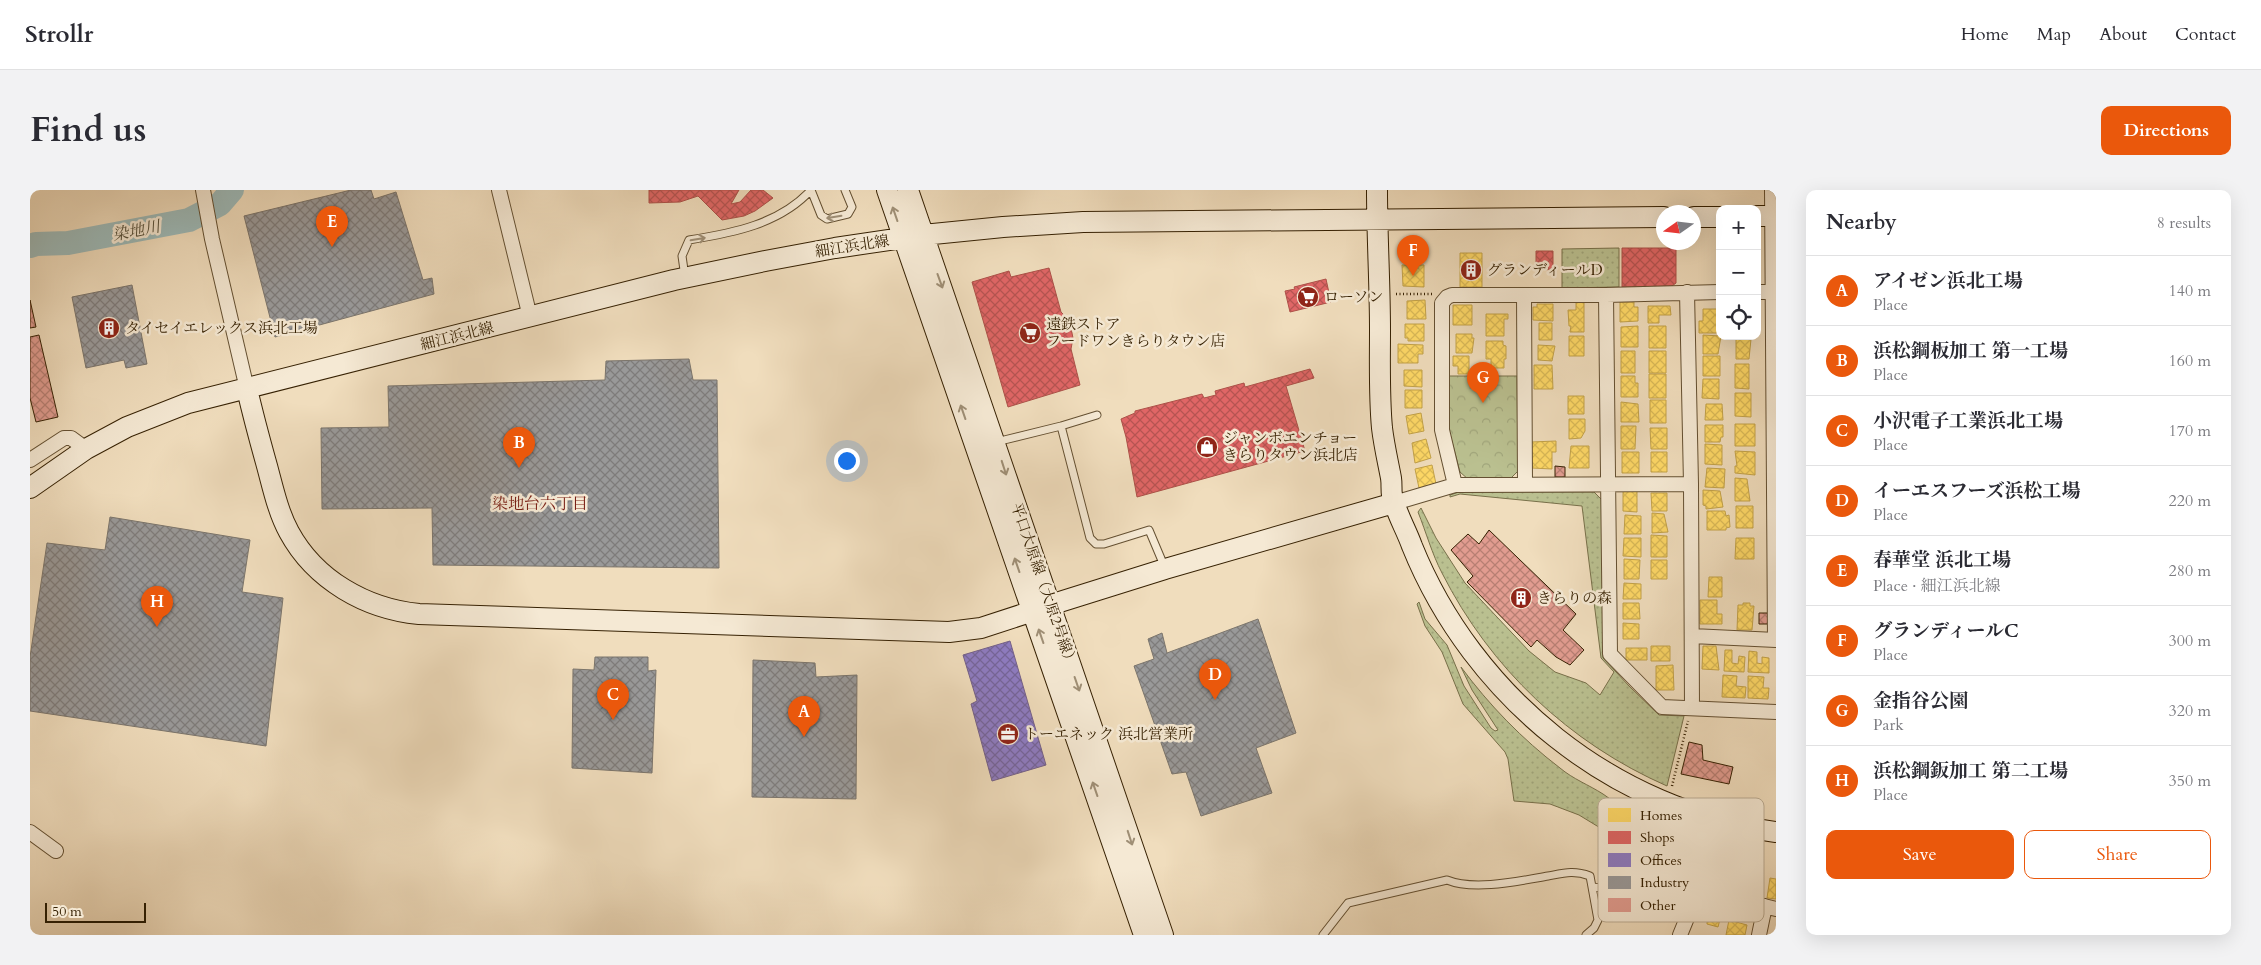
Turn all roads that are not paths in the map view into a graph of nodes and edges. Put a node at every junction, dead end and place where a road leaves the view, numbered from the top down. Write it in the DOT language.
graph roads {
  1 [pos="499,190"];
  2 [pos="811,190"];
  3 [pos="845,190"];
  4 [pos="887,190"];
  5 [pos="908,190"];
  6 [pos="1377,190"];
  7 [pos="1772,190"];
  8 [pos="204,194"];
  9 [pos="1716,216"];
  10 [pos="1769,216"];
  11 [pos="1656,217"];
  12 [pos="1701,217"];
  13 [pos="1377,220"];
  14 [pos="924,236"];
  15 [pos="904,238"];
  16 [pos="685,278"];
  17 [pos="1687,292"];
  18 [pos="1716,292"];
  19 [pos="1761,292"];
  20 [pos="1774,292"];
  21 [pos="1524,295"];
  22 [pos="1606,295"];
  23 [pos="530,317"];
  24 [pos="247,389"];
  25 [pos="1097,415"];
  26 [pos="1061,426"];
  27 [pos="995,442"];
  28 [pos="86,450"];
  29 [pos="30,460"];
  30 [pos="1525,484"];
  31 [pos="1608,484"];
  32 [pos="1691,484"];
  33 [pos="1455,485"];
  34 [pos="30,488"];
  35 [pos="1398,502"];
  36 [pos="1165,569"];
  37 [pos="1041,608"];
  38 [pos="1692,636"];
  39 [pos="1776,640"];
  40 [pos="1692,708"];
  41 [pos="1776,712"];
  42 [pos="1654,798"];
  43 [pos="30,832"];
  44 [pos="56,850"];
  45 [pos="1592,887"];
  46 [pos="1598,888"];
  47 [pos="1770,908"];
  48 [pos="1685,922"];
  49 [pos="1144,935"];
  50 [pos="1163,935"];
  51 [pos="1323,935"];
  52 [pos="1586,935"];
  53 [pos="1680,935"];
  54 [pos="1759,935"];
  1 -- 23 [label="street"];
  3 -- 2 [label="lane, one-way"];
  16 -- 2 [label="lane, one-way"];
  15 -- 4 [label="street, 細江浜北線, one-way"];
  5 -- 14 [label="street"];
  6 -- 13 [label="street"];
  7 -- 10 [label="street"];
  8 -- 24 [label="street"];
  9 -- 12 [label="street"];
  10 -- 20 [label="street"];
  11 -- 13 [label="street, 細江浜北線"];
  13 -- 14 [label="street, 細江浜北線"];
  13 -- 35 [label="street"];
  14 -- 15 [label="street, 細江浜北線"];
  14 -- 27 [label="street, 平口大原線（大原2号線）, one-way"];
  15 -- 16 [label="street, 細江浜北線"];
  37 -- 15 [label="street, 平口大原線（大原2号線）, one-way"];
  16 -- 23 [label="street, 細江浜北線"];
  17 -- 18 [label="street"];
  17 -- 22 [label="street"];
  17 -- 32 [label="street"];
  19 -- 20 [label="street"];
  20 -- 39 [label="street"];
  21 -- 22 [label="street"];
  21 -- 30 [label="street"];
  21 -- 33 [label="street"];
  22 -- 31 [label="street"];
  23 -- 24 [label="street, 細江浜北線"];
  24 -- 28 [label="street, 細江浜北線"];
  24 -- 37 [label="street"];
  25 -- 26 [label="lane"];
  26 -- 27 [label="lane"];
  26 -- 36 [label="lane"];
  27 -- 37 [label="street, 平口大原線（大原2号線）, one-way"];
  28 -- 29 [label="street"];
  28 -- 34 [label="street, 細江浜北線"];
  30 -- 31 [label="street"];
  30 -- 33 [label="street"];
  31 -- 32 [label="street"];
  31 -- 40 [label="street"];
  32 -- 38 [label="street"];
  33 -- 35 [label="street"];
  35 -- 36 [label="street"];
  35 -- 42 [label="street"];
  36 -- 37 [label="street"];
  49 -- 37 [label="street, 平口大原線（大原2号線）, one-way"];
  37 -- 50 [label="street, 平口大原線（大原2号線）, one-way"];
  38 -- 39 [label="street"];
  38 -- 40 [label="street"];
  40 -- 41 [label="street"];
  43 -- 44 [label="street"];
  45 -- 46 [label="lane"];
  45 -- 51 [label="lane"];
  45 -- 52 [label="lane"];
  47 -- 54 [label="street"];
  48 -- 53 [label="street"];
}
